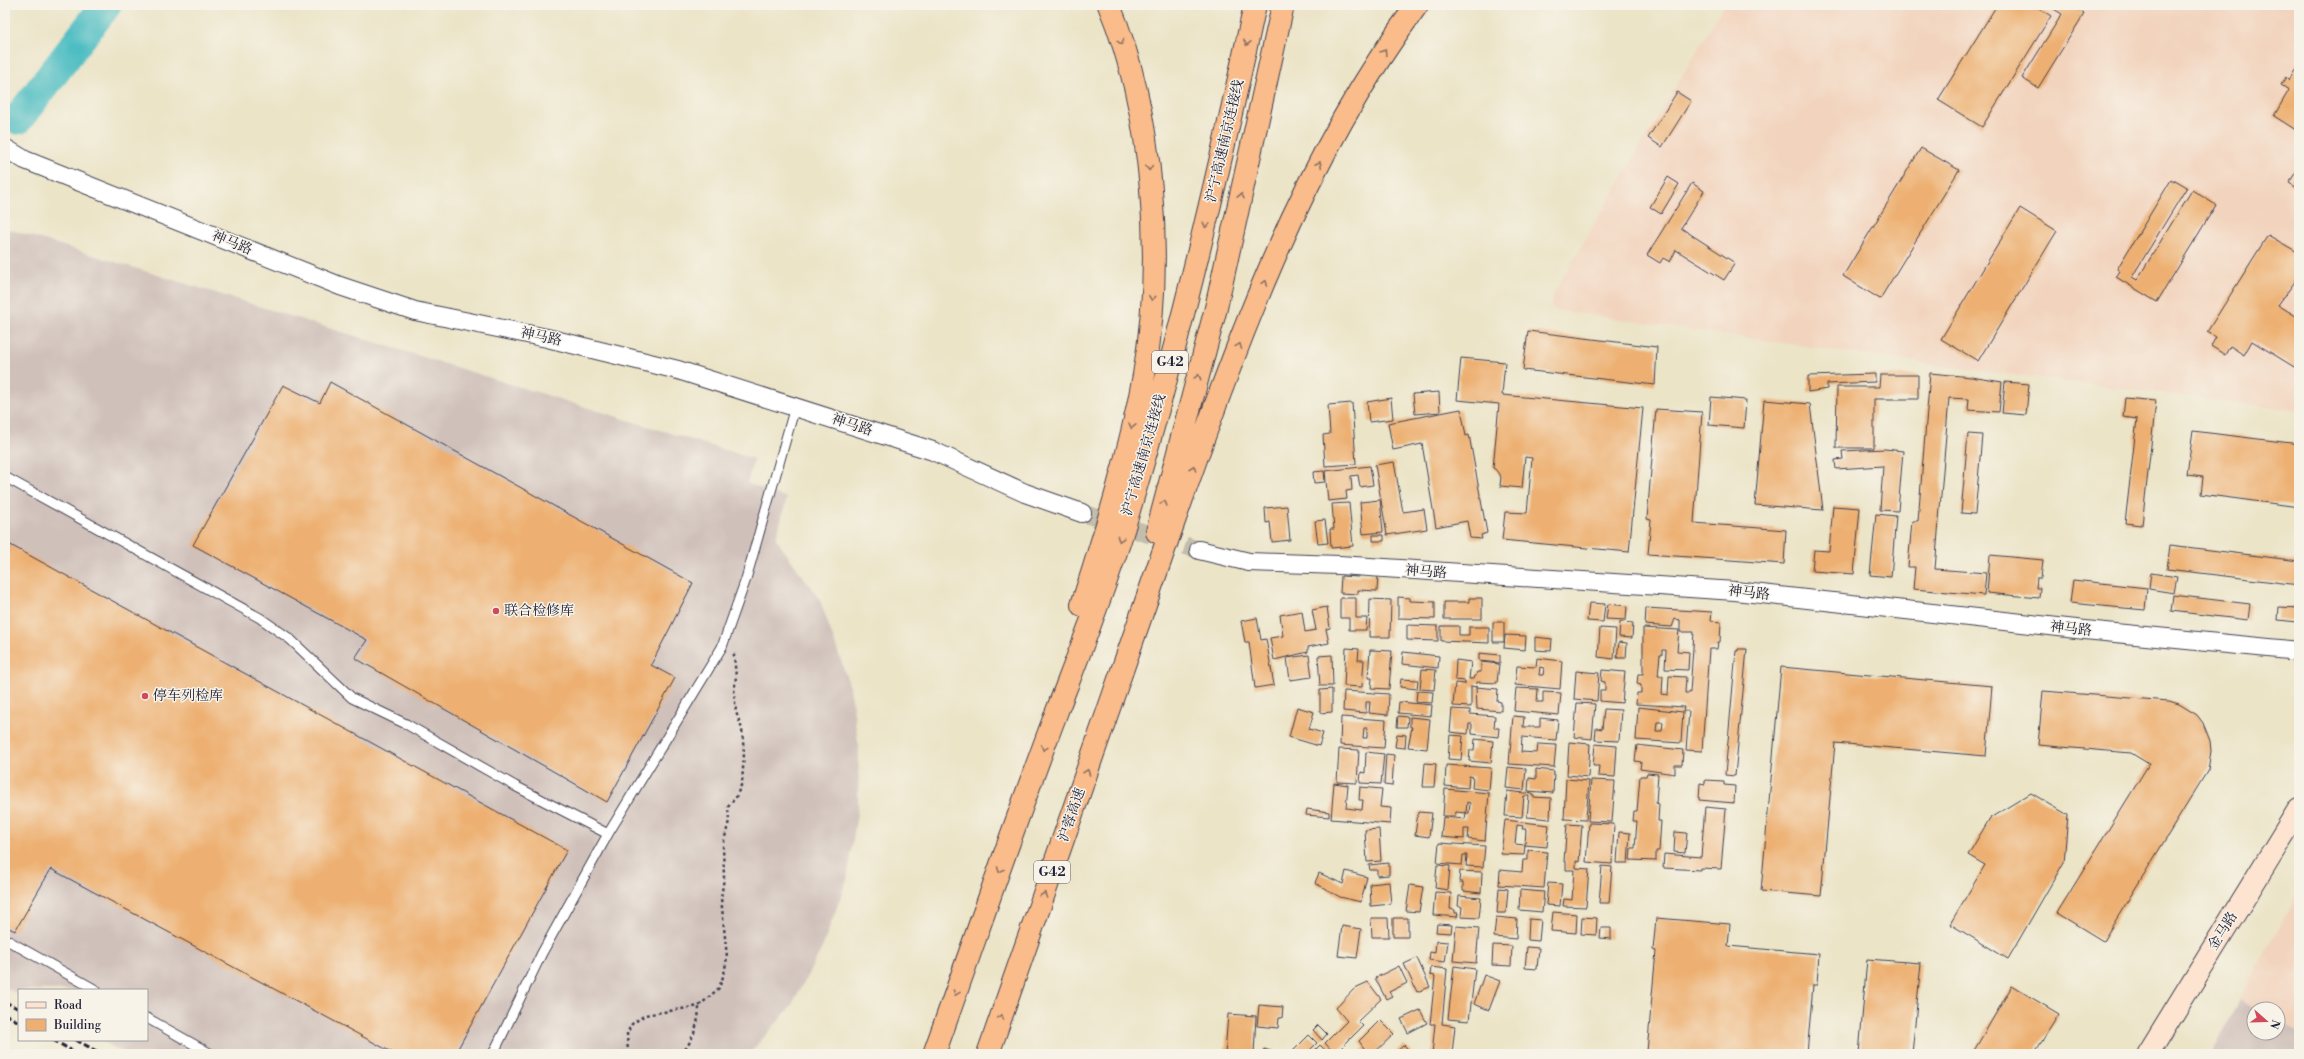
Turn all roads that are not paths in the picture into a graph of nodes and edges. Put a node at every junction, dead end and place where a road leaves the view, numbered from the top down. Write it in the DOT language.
graph roads {
  1 [pos="1108,5"];
  2 [pos="1255,5"];
  3 [pos="1282,5"];
  4 [pos="1417,5"];
  5 [pos="5,148"];
  6 [pos="795,407"];
  7 [pos="5,478"];
  8 [pos="1082,513"];
  9 [pos="1199,550"];
  10 [pos="2299,651"];
  11 [pos="1115,689"];
  12 [pos="1057,711"];
  13 [pos="2299,809"];
  14 [pos="608,834"];
  15 [pos="5,939"];
  16 [pos="94,989"];
  17 [pos="148,1019"];
  18 [pos="211,1054"];
  19 [pos="493,1054"];
  20 [pos="934,1054"];
  21 [pos="988,1054"];
  22 [pos="2148,1054"];
  1 -- 12 [label="highway, G42, one-way"];
  2 -- 12 [label="highway, 沪宁高速南京连接线 / G42, one-way"];
  11 -- 3 [label="highway, 沪宁高速南京连接线 / G42, one-way"];
  11 -- 4 [label="highway, G42, one-way"];
  5 -- 6 [label="street, 神马路"];
  6 -- 8 [label="street, 神马路"];
  6 -- 14 [label="lane"];
  7 -- 14 [label="lane"];
  9 -- 10 [label="street, 神马路"];
  21 -- 11 [label="highway, 沪蓉高速 / G42, one-way"];
  12 -- 20 [label="highway, G42, one-way"];
  13 -- 22 [label="main road, 金马路"];
  14 -- 19 [label="lane"];
  15 -- 16 [label="lane"];
  17 -- 18 [label="lane"];
}
